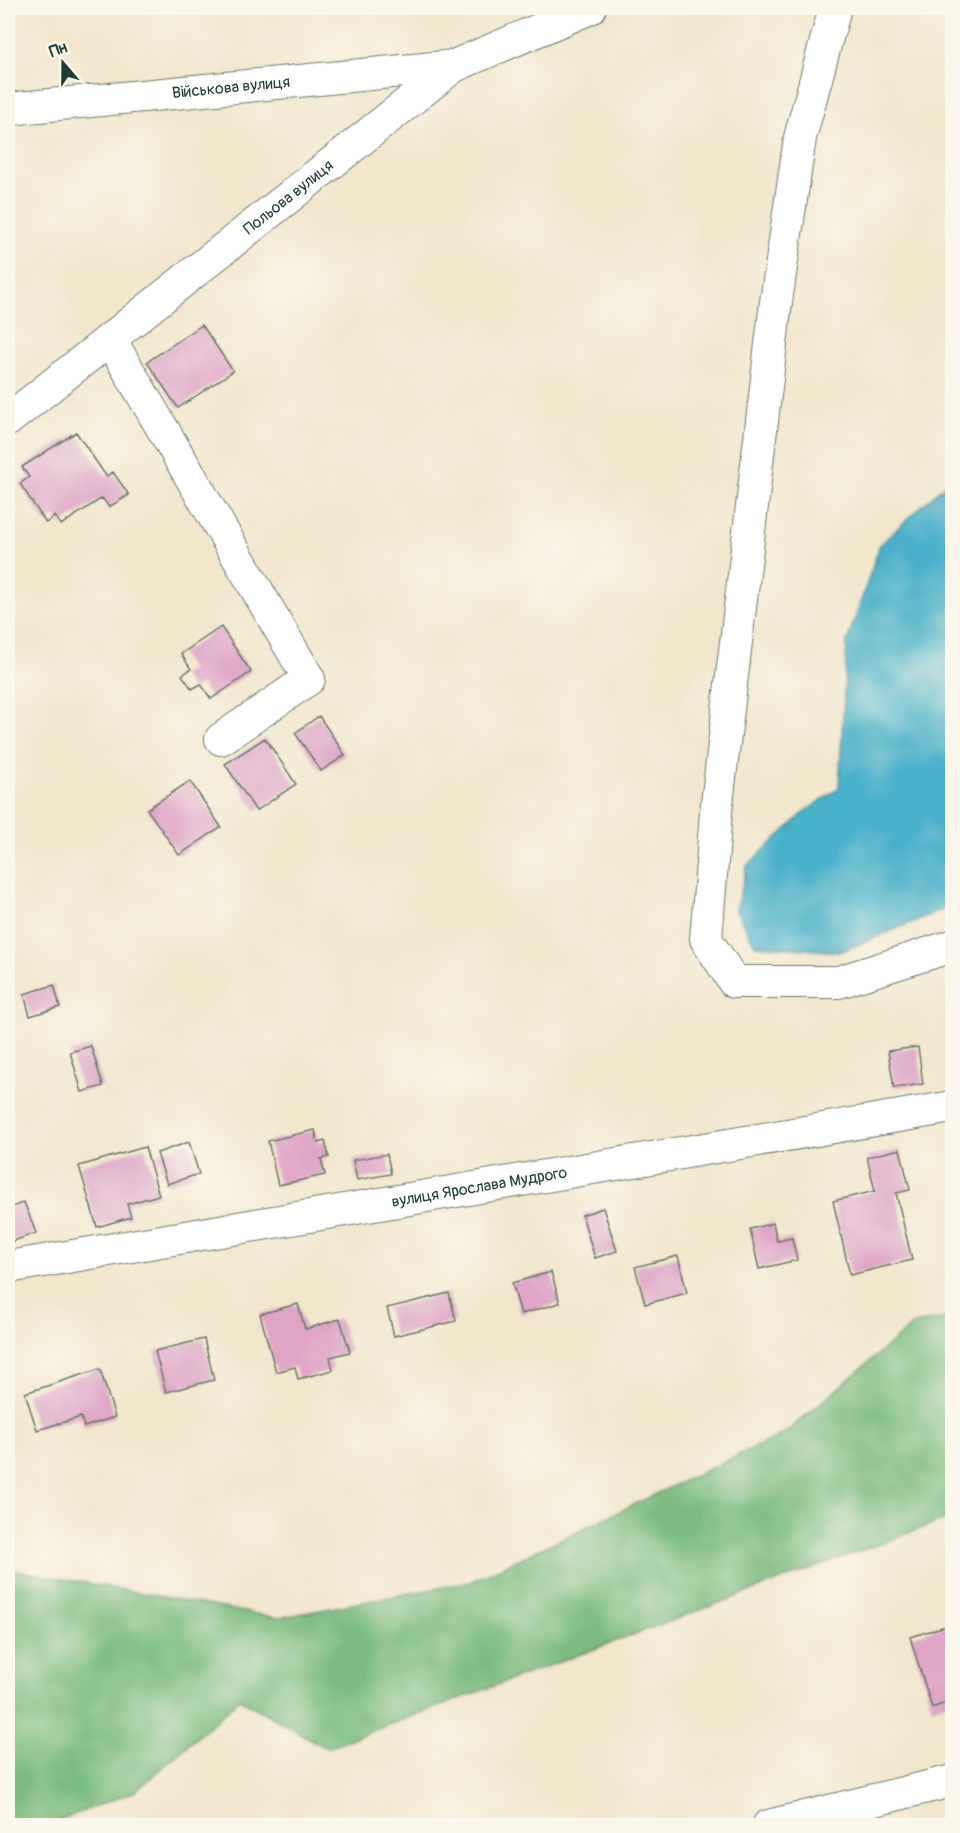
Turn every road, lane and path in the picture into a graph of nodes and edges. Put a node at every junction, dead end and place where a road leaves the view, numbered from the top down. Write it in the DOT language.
graph roads {
  1 [pos="590,8"];
  2 [pos="835,8"];
  3 [pos="454,66"];
  4 [pos="8,109"];
  5 [pos="110,339"];
  6 [pos="8,420"];
  7 [pos="221,739"];
  8 [pos="952,946"];
  9 [pos="952,1107"];
  10 [pos="8,1267"];
  11 [pos="952,1781"];
  12 [pos="768,1826"];
  1 -- 3 [label="street, Польова вулиця"];
  2 -- 8 [label="street"];
  3 -- 4 [label="street, Військова вулиця"];
  3 -- 5 [label="street, Польова вулиця"];
  5 -- 6 [label="street, Польова вулиця"];
  5 -- 7 [label="street"];
  9 -- 10 [label="street, вулиця Ярослава Мудрого"];
  11 -- 12 [label="street"];
}
